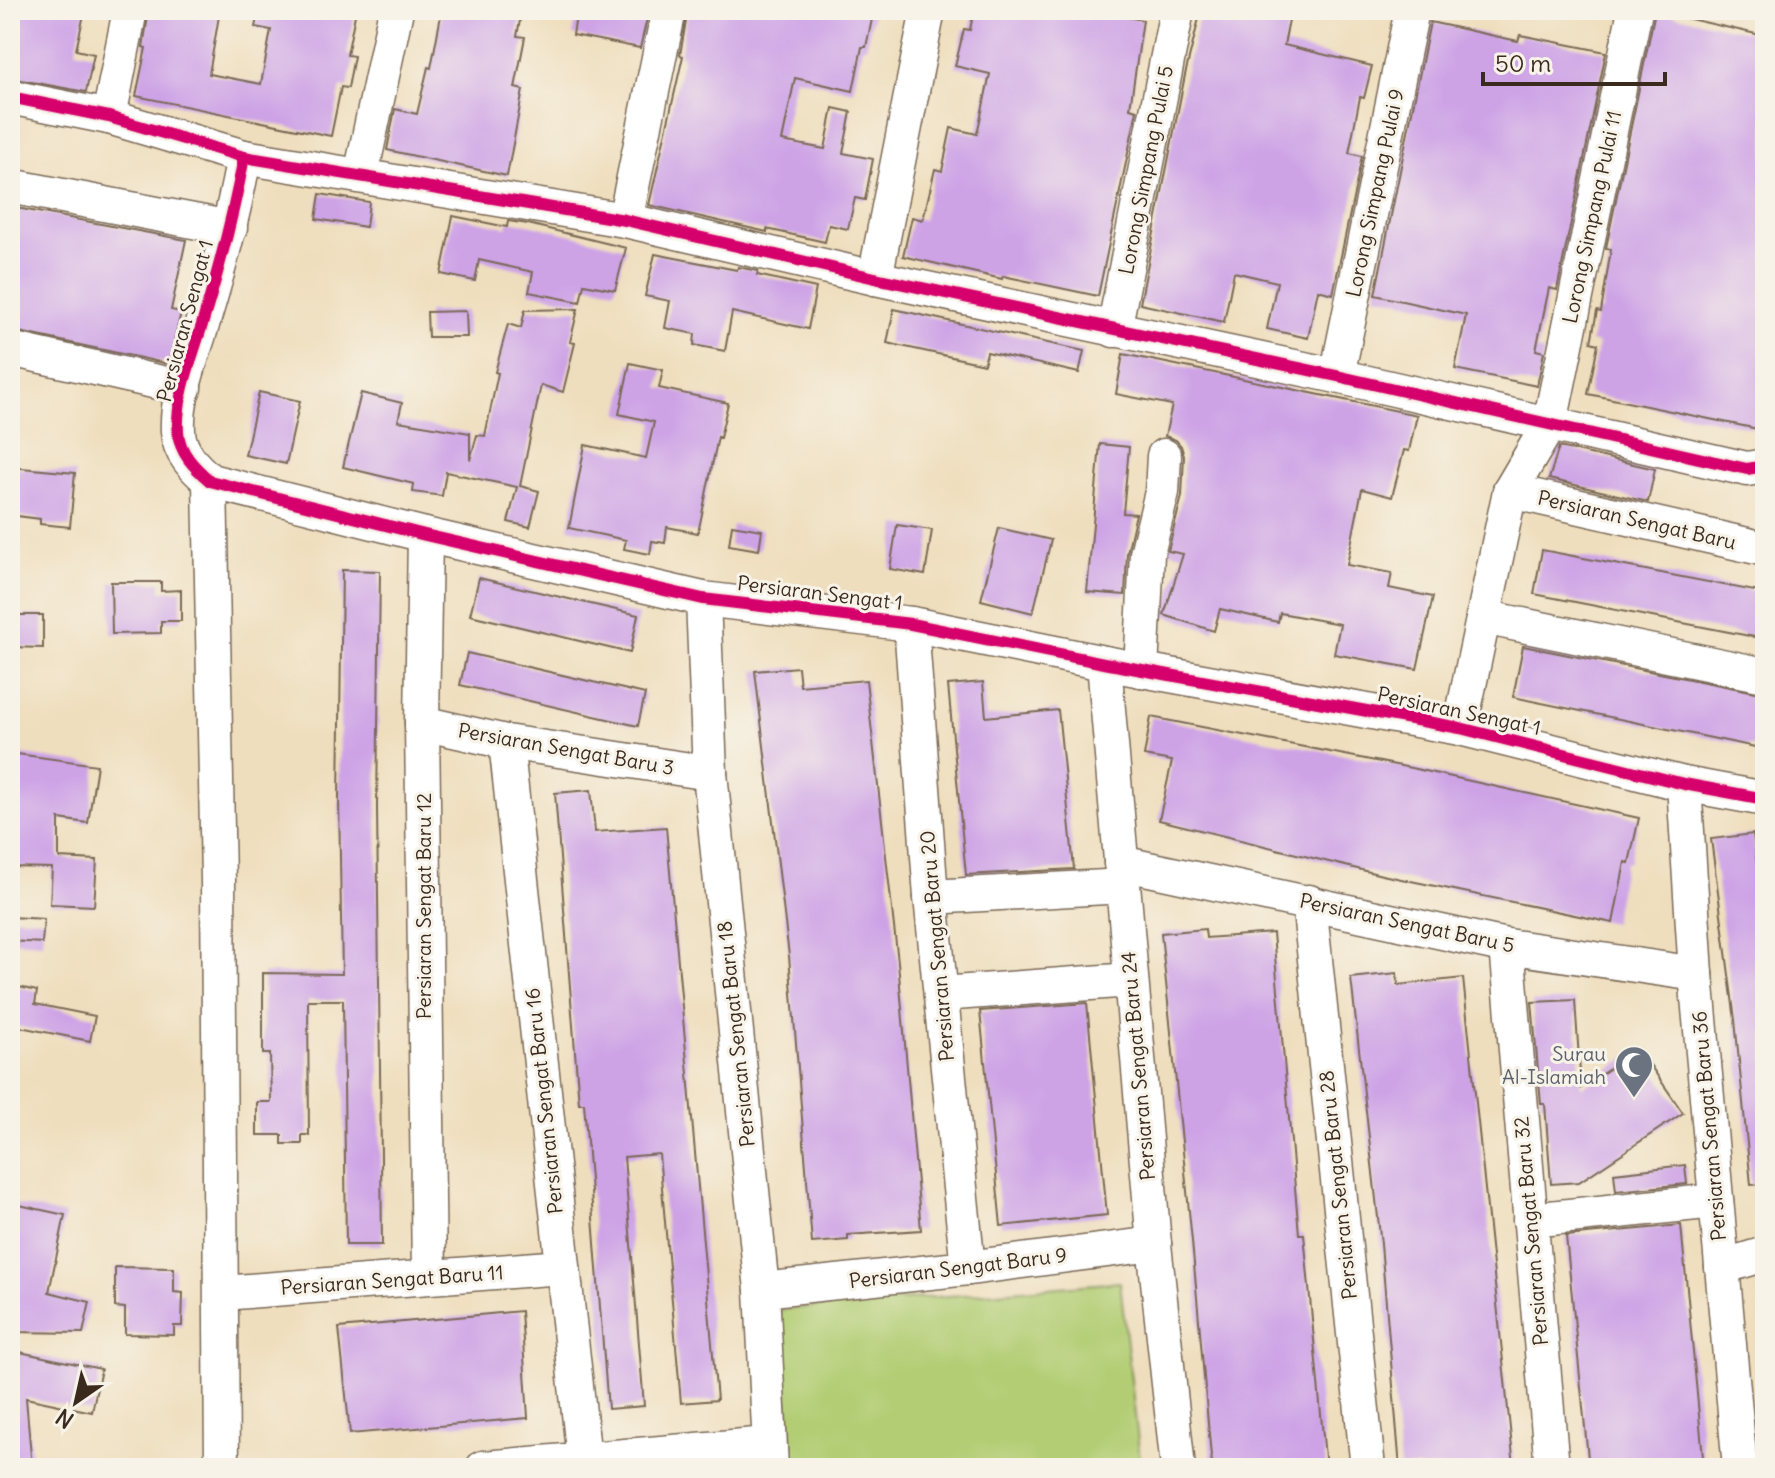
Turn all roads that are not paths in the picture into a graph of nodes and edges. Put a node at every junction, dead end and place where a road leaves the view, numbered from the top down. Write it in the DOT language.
graph roads {
  1 [pos="130,10"];
  2 [pos="396,10"];
  3 [pos="669,10"];
  4 [pos="928,10"];
  5 [pos="1177,10"];
  6 [pos="1412,10"];
  7 [pos="1635,10"];
  8 [pos="10,97"];
  9 [pos="109,117"];
  10 [pos="244,157"];
  11 [pos="361,175"];
  12 [pos="10,186"];
  13 [pos="625,220"];
  14 [pos="230,228"];
  15 [pos="875,278"];
  16 [pos="1114,330"];
  17 [pos="10,349"];
  18 [pos="1337,376"];
  19 [pos="184,388"];
  20 [pos="1550,423"];
  21 [pos="1164,456"];
  22 [pos="1765,466"];
  23 [pos="210,481"];
  24 [pos="1510,491"];
  25 [pos="425,535"];
  26 [pos="1765,549"];
  27 [pos="703,599"];
  28 [pos="1483,617"];
  29 [pos="911,624"];
  30 [pos="1104,663"];
  31 [pos="1141,670"];
  32 [pos="1765,675"];
  33 [pos="422,723"];
  34 [pos="1460,728"];
  35 [pos="506,742"];
  36 [pos="710,773"];
  37 [pos="1684,784"];
  38 [pos="1765,799"];
  39 [pos="1122,875"];
  40 [pos="931,897"];
  41 [pos="1309,902"];
  42 [pos="1507,946"];
  43 [pos="1696,974"];
  44 [pos="1131,980"];
  45 [pos="941,994"];
  46 [pos="1716,1201"];
  47 [pos="1530,1220"];
  48 [pos="1154,1244"];
  49 [pos="1765,1254"];
  50 [pos="562,1267"];
  51 [pos="1722,1267"];
  52 [pos="968,1268"];
  53 [pos="429,1276"];
  54 [pos="762,1290"];
  55 [pos="223,1293"];
  56 [pos="770,1456"];
  57 [pos="706,1459"];
  58 [pos="606,1461"];
  59 [pos="1748,1461"];
  60 [pos="222,1468"];
  61 [pos="493,1468"];
  62 [pos="1178,1468"];
  63 [pos="1368,1468"];
  64 [pos="1552,1468"];
  1 -- 9 [label="street"];
  2 -- 11 [label="street"];
  3 -- 13 [label="street"];
  4 -- 15 [label="street"];
  5 -- 16 [label="street, Lorong Simpang Pulai 5"];
  6 -- 18 [label="street, Lorong Simpang Pulai 9"];
  7 -- 20 [label="street, Lorong Simpang Pulai 11"];
  8 -- 9 [label="street"];
  9 -- 10 [label="street"];
  10 -- 11 [label="street"];
  10 -- 14 [label="street, Persiaran Sengat 1"];
  11 -- 13 [label="street"];
  12 -- 14 [label="street"];
  13 -- 15 [label="street"];
  14 -- 19 [label="street, Persiaran Sengat 1"];
  15 -- 16 [label="street"];
  16 -- 18 [label="street"];
  17 -- 19 [label="street"];
  18 -- 20 [label="street"];
  19 -- 23 [label="street, Persiaran Sengat 1"];
  20 -- 22 [label="street"];
  20 -- 24 [label="street, Lorong Simpang Pulai 11"];
  21 -- 31 [label="street"];
  23 -- 25 [label="street, Persiaran Sengat 1"];
  23 -- 55 [label="street"];
  24 -- 26 [label="street, Persiaran Sengat Baru"];
  24 -- 28 [label="street, Lorong Simpang Pulai 11"];
  25 -- 27 [label="street, Persiaran Sengat 1"];
  25 -- 33 [label="street, Persiaran Sengat Baru 12"];
  27 -- 29 [label="street, Persiaran Sengat 1"];
  27 -- 36 [label="street, Persiaran Sengat Baru 18"];
  28 -- 32 [label="street"];
  28 -- 34 [label="street, Lorong Simpang Pulai 11"];
  29 -- 30 [label="street, Persiaran Sengat 1"];
  29 -- 40 [label="street, Persiaran Sengat Baru 20"];
  30 -- 31 [label="street, Persiaran Sengat 1"];
  30 -- 39 [label="street, Persiaran Sengat Baru 24"];
  31 -- 34 [label="street, Persiaran Sengat 1"];
  33 -- 35 [label="street, Persiaran Sengat Baru 3"];
  33 -- 53 [label="street, Persiaran Sengat Baru 12"];
  34 -- 37 [label="street, Persiaran Sengat 1"];
  35 -- 36 [label="street, Persiaran Sengat Baru 3"];
  35 -- 50 [label="street, Persiaran Sengat Baru 16"];
  36 -- 54 [label="street, Persiaran Sengat Baru 18"];
  37 -- 38 [label="street, Persiaran Sengat 1"];
  37 -- 43 [label="street, Persiaran Sengat Baru 36"];
  39 -- 40 [label="street, Persiaran Sengat Baru 5"];
  39 -- 41 [label="street, Persiaran Sengat Baru 5"];
  39 -- 44 [label="street, Persiaran Sengat Baru 24"];
  40 -- 45 [label="street, Persiaran Sengat Baru 20"];
  41 -- 42 [label="street, Persiaran Sengat Baru 5"];
  41 -- 63 [label="street, Persiaran Sengat Baru 28"];
  42 -- 43 [label="street, Persiaran Sengat Baru 5"];
  42 -- 47 [label="street, Persiaran Sengat Baru 32"];
  43 -- 46 [label="street, Persiaran Sengat Baru 36"];
  44 -- 45 [label="street"];
  44 -- 48 [label="street, Persiaran Sengat Baru 24"];
  45 -- 52 [label="street, Persiaran Sengat Baru 20"];
  46 -- 47 [label="street"];
  46 -- 51 [label="street, Persiaran Sengat Baru 36"];
  47 -- 64 [label="street, Persiaran Sengat Baru 32"];
  48 -- 52 [label="street, Persiaran Sengat Baru 9"];
  48 -- 62 [label="street, Persiaran Sengat Baru 24"];
  49 -- 51 [label="street"];
  50 -- 53 [label="street, Persiaran Sengat Baru 11"];
  50 -- 58 [label="street, Persiaran Sengat Baru 16"];
  51 -- 59 [label="street, Persiaran Sengat Baru 36"];
  52 -- 54 [label="street, Persiaran Sengat Baru 9"];
  53 -- 55 [label="street, Persiaran Sengat Baru 11"];
  54 -- 56 [label="street, Persiaran Sengat Baru 18"];
  55 -- 60 [label="street"];
  56 -- 57 [label="street"];
  57 -- 58 [label="street"];
  58 -- 61 [label="street"];
}
